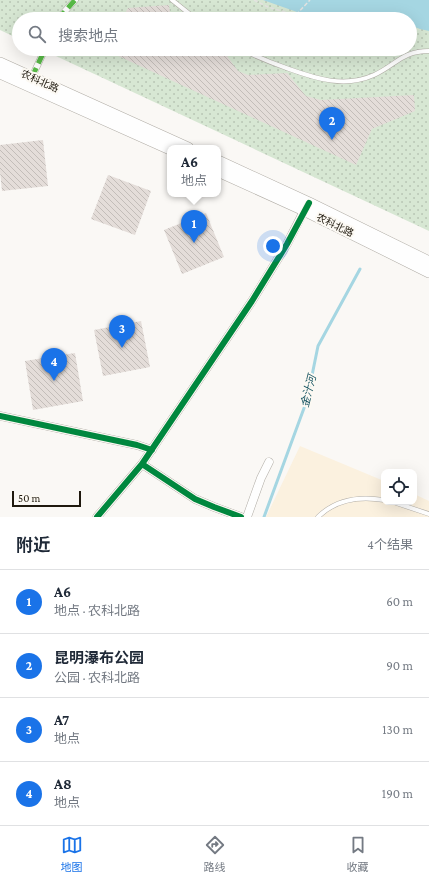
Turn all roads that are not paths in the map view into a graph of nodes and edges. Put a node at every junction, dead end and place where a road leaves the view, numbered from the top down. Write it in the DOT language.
graph roads {
  1 [pos="75,0"];
  2 [pos="172,0"];
  3 [pos="64,12"];
  4 [pos="187,12"];
  5 [pos="429,51"];
  6 [pos="417,52"];
  7 [pos="42,56"];
  8 [pos="255,56"];
  9 [pos="404,56"];
  10 [pos="0,63"];
  11 [pos="0,72"];
  12 [pos="32,77"];
  13 [pos="181,145"];
  14 [pos="167,148"];
  15 [pos="221,164"];
  16 [pos="221,172"];
  17 [pos="306,206"];
  18 [pos="429,262"];
  19 [pos="429,272"];
  20 [pos="0,416"];
  21 [pos="152,450"];
  22 [pos="269,462"];
  23 [pos="142,464"];
  24 [pos="381,500"];
  25 [pos="402,505"];
  26 [pos="429,514"];
  27 [pos="97,517"];
  28 [pos="241,517"];
  29 [pos="247,517"];
  30 [pos="318,517"];
  1 -- 3 [label="street"];
  2 -- 4 [label="lane"];
  5 -- 6 [label="lane"];
  7 -- 12 [label="street"];
  8 -- 9 [label="lane"];
  10 -- 12 [label="main road, 农科北路"];
  11 -- 14 [label="main road, 农科北路"];
  12 -- 13 [label="main road, 农科北路"];
  15 -- 17 [label="main road, 农科北路"];
  16 -- 17 [label="main road, 农科北路"];
  17 -- 18 [label="main road, 农科北路"];
  17 -- 19 [label="main road, 农科北路"];
  17 -- 21 [label="street"];
  20 -- 21 [label="street"];
  21 -- 23 [label="street"];
  22 -- 29 [label="street"];
  23 -- 27 [label="street"];
  23 -- 28 [label="street"];
  24 -- 30 [label="lane"];
  25 -- 26 [label="lane"];
}
